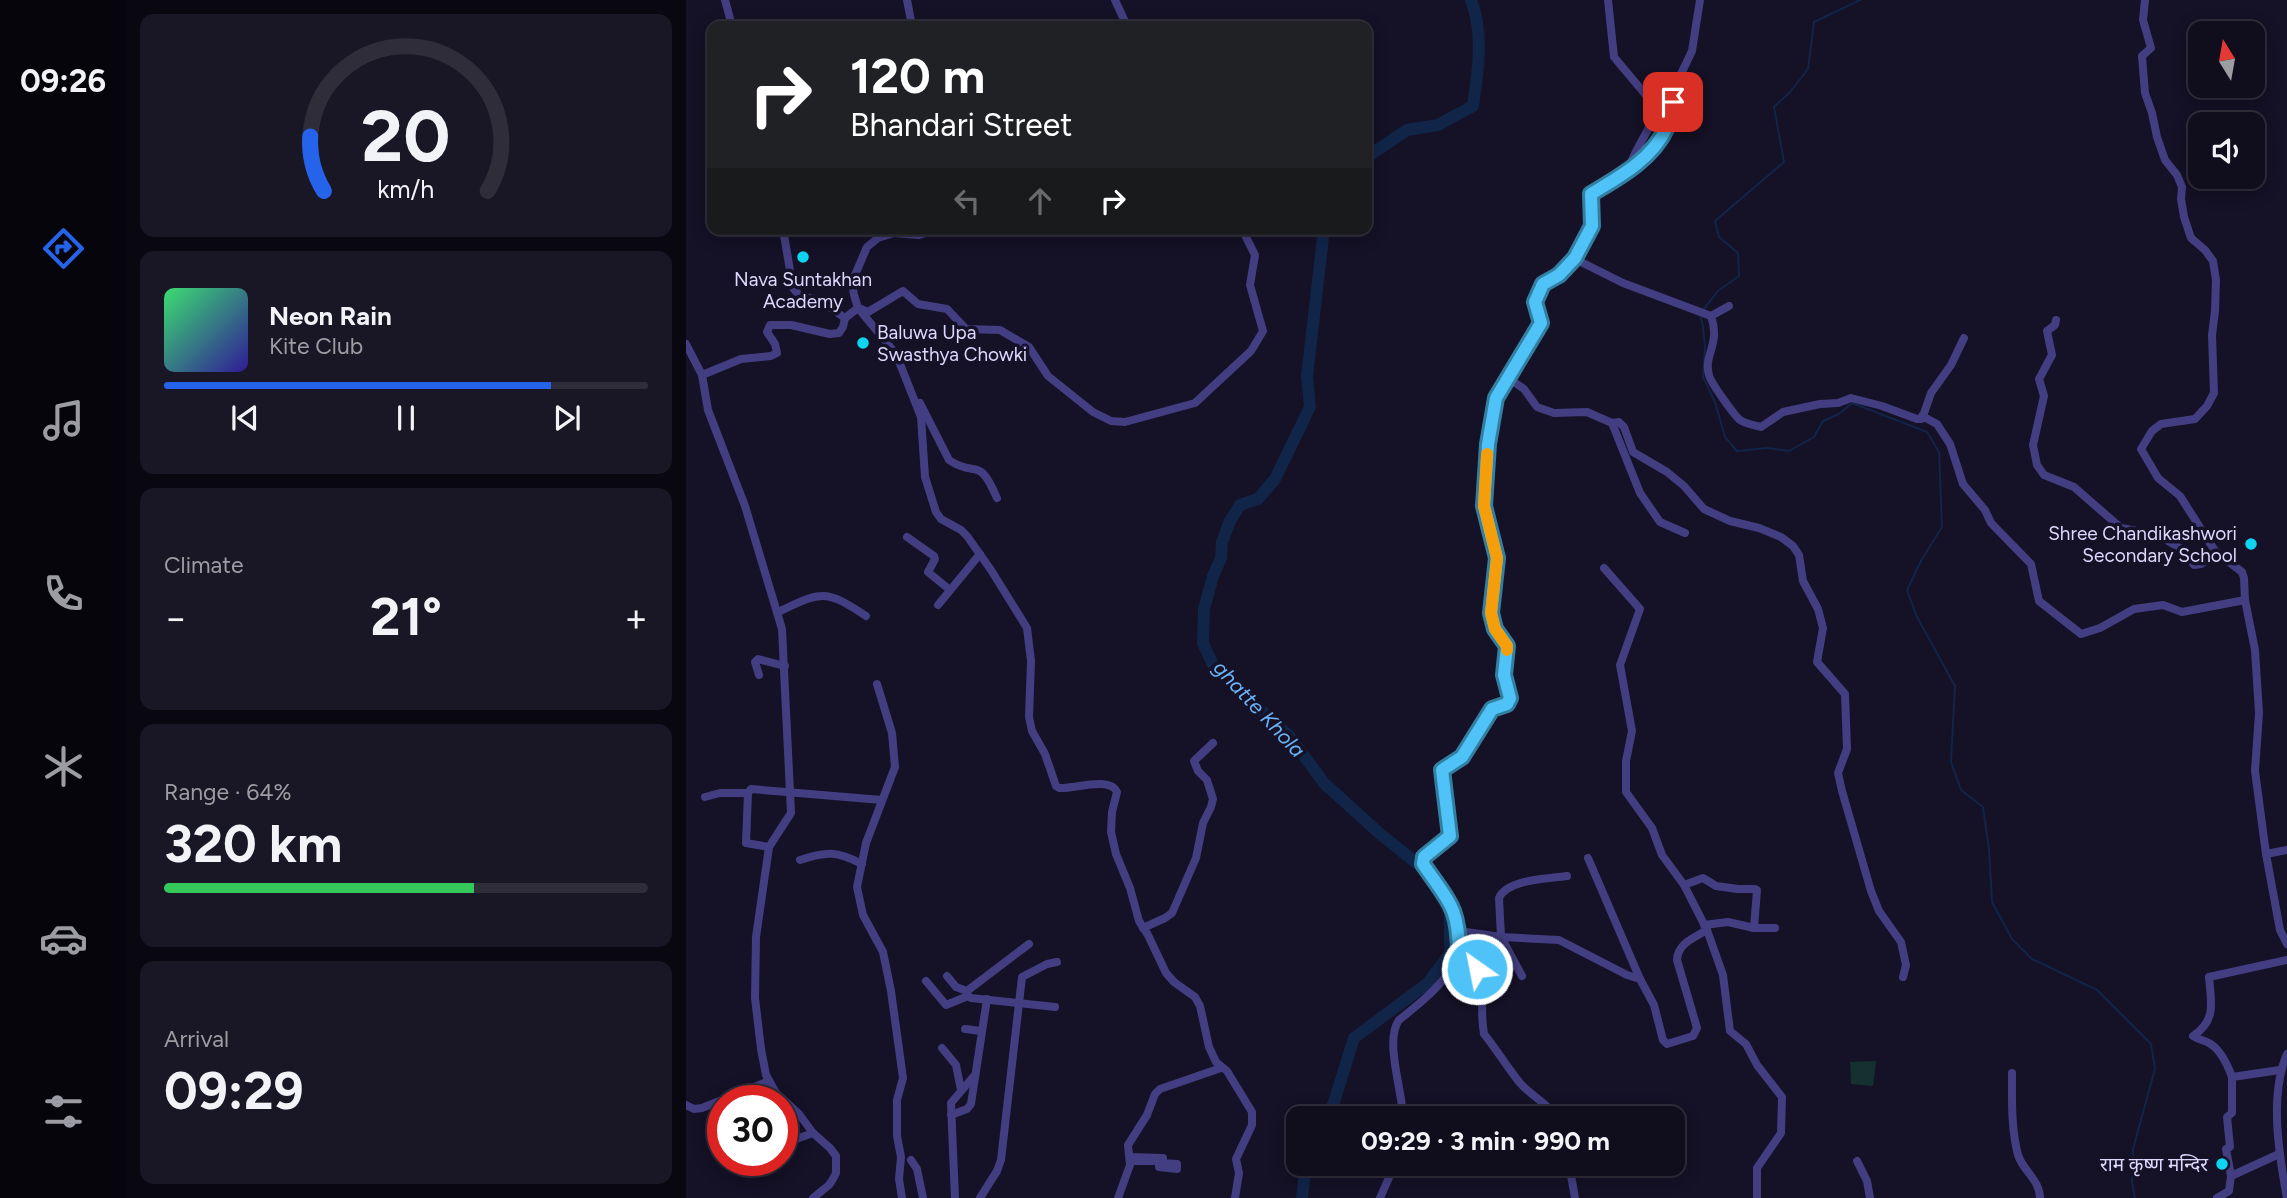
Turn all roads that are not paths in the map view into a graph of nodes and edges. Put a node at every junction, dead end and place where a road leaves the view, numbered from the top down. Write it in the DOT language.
graph roads {
  1 [pos="725,0"];
  2 [pos="907,0"];
  3 [pos="1115,0"];
  4 [pos="1608,0"];
  5 [pos="1700,0"];
  6 [pos="2145,0"];
  7 [pos="731,21"];
  8 [pos="911,21"];
  9 [pos="1125,21"];
  10 [pos="1628,172"];
  11 [pos="784,235"];
  12 [pos="885,235"];
  13 [pos="1245,235"];
  14 [pos="1575,258"];
  15 [pos="1730,306"];
  16 [pos="859,308"];
  17 [pos="1710,316"];
  18 [pos="845,318"];
  19 [pos="2056,320"];
  20 [pos="1964,338"];
  21 [pos="686,344"];
  22 [pos="702,375"];
  23 [pos="1508,378"];
  24 [pos="907,383"];
  25 [pos="1922,416"];
  26 [pos="1612,423"];
  27 [pos="997,498"];
  28 [pos="1685,533"];
  29 [pos="907,537"];
  30 [pos="2218,553"];
  31 [pos="981,554"];
  32 [pos="1604,568"];
  33 [pos="950,590"];
  34 [pos="2245,600"];
  35 [pos="938,605"];
  36 [pos="778,612"];
  37 [pos="866,616"];
  38 [pos="785,666"];
  39 [pos="759,675"];
  40 [pos="877,684"];
  41 [pos="1213,743"];
  42 [pos="791,791"];
  43 [pos="748,793"];
  44 [pos="705,797"];
  45 [pos="882,800"];
  46 [pos="769,847"];
  47 [pos="2287,849"];
  48 [pos="2266,854"];
  49 [pos="1588,858"];
  50 [pos="800,860"];
  51 [pos="862,863"];
  52 [pos="1567,876"];
  53 [pos="1684,885"];
  54 [pos="1143,928"];
  55 [pos="1706,928"];
  56 [pos="1754,928"];
  57 [pos="1775,928"];
  58 [pos="1459,931"];
  59 [pos="1501,937"];
  60 [pos="1029,944"];
  61 [pos="2287,944"];
  62 [pos="1459,954"];
  63 [pos="2287,960"];
  64 [pos="1058,962"];
  65 [pos="947,976"];
  66 [pos="1522,976"];
  67 [pos="1903,976"];
  68 [pos="1640,979"];
  69 [pos="926,981"];
  70 [pos="967,994"];
  71 [pos="987,999"];
  72 [pos="1019,1002"];
  73 [pos="1055,1007"];
  74 [pos="965,1030"];
  75 [pos="981,1031"];
  76 [pos="942,1048"];
  77 [pos="2287,1054"];
  78 [pos="1222,1068"];
  79 [pos="2280,1070"];
  80 [pos="2012,1073"];
  81 [pos="974,1076"];
  82 [pos="2231,1077"];
  83 [pos="769,1081"];
  84 [pos="761,1085"];
  85 [pos="961,1090"];
  86 [pos="686,1105"];
  87 [pos="707,1106"];
  88 [pos="1401,1106"];
  89 [pos="1547,1106"];
  90 [pos="951,1115"];
  91 [pos="813,1133"];
  92 [pos="798,1138"];
  93 [pos="2279,1154"];
  94 [pos="1130,1159"];
  95 [pos="911,1160"];
  96 [pos="1857,1161"];
  97 [pos="1390,1176"];
  98 [pos="1571,1176"];
  99 [pos="2231,1176"];
  100 [pos="813,1198"];
  101 [pos="902,1198"];
  102 [pos="923,1198"];
  103 [pos="955,1198"];
  104 [pos="980,1198"];
  105 [pos="1118,1198"];
  106 [pos="1236,1198"];
  107 [pos="1380,1198"];
  108 [pos="1575,1198"];
  109 [pos="1756,1198"];
  110 [pos="1870,1198"];
  111 [pos="2040,1198"];
  112 [pos="2217,1198"];
  113 [pos="2287,1198"];
  1 -- 7 [label="street"];
  2 -- 8 [label="street"];
  3 -- 9 [label="street"];
  4 -- 10 [label="street"];
  5 -- 10 [label="street"];
  6 -- 30 [label="street"];
  10 -- 14 [label="street"];
  11 -- 18 [label="street"];
  12 -- 16 [label="street"];
  13 -- 16 [label="street"];
  14 -- 17 [label="street"];
  14 -- 23 [label="street"];
  15 -- 17 [label="street"];
  16 -- 18 [label="street"];
  16 -- 24 [label="street"];
  17 -- 25 [label="street"];
  18 -- 22 [label="street"];
  19 -- 30 [label="street"];
  20 -- 25 [label="street"];
  21 -- 22 [label="street"];
  22 -- 36 [label="street"];
  23 -- 26 [label="street"];
  23 -- 58 [label="street"];
  24 -- 27 [label="street"];
  24 -- 31 [label="street"];
  25 -- 34 [label="street"];
  26 -- 28 [label="street"];
  26 -- 67 [label="street"];
  29 -- 33 [label="street"];
  30 -- 34 [label="street"];
  31 -- 33 [label="street"];
  31 -- 54 [label="street"];
  32 -- 53 [label="street"];
  33 -- 35 [label="street"];
  34 -- 48 [label="street"];
  36 -- 37 [label="street"];
  36 -- 38 [label="street"];
  38 -- 39 [label="street"];
  38 -- 42 [label="street"];
  40 -- 45 [label="street"];
  41 -- 54 [label="street"];
  42 -- 43 [label="street"];
  42 -- 45 [label="street"];
  42 -- 46 [label="street"];
  43 -- 44 [label="street"];
  43 -- 46 [label="street"];
  45 -- 51 [label="street"];
  46 -- 83 [label="street"];
  47 -- 48 [label="street"];
  48 -- 61 [label="street"];
  49 -- 68 [label="street"];
  50 -- 51 [label="street"];
  51 -- 101 [label="street"];
  52 -- 59 [label="street"];
  53 -- 55 [label="street"];
  53 -- 56 [label="street"];
  54 -- 78 [label="street"];
  55 -- 56 [label="street"];
  55 -- 68 [label="street"];
  55 -- 109 [label="street"];
  56 -- 57 [label="street"];
  58 -- 59 [label="street"];
  58 -- 62 [label="street"];
  59 -- 66 [label="street"];
  59 -- 68 [label="street"];
  60 -- 70 [label="street"];
  62 -- 88 [label="street"];
  62 -- 89 [label="street"];
  63 -- 82 [label="street"];
  64 -- 72 [label="street"];
  65 -- 70 [label="street"];
  69 -- 70 [label="street"];
  70 -- 71 [label="street"];
  71 -- 72 [label="street"];
  71 -- 75 [label="street"];
  72 -- 73 [label="street"];
  72 -- 104 [label="street"];
  74 -- 75 [label="street"];
  75 -- 81 [label="street"];
  76 -- 85 [label="street"];
  77 -- 79 [label="street"];
  78 -- 94 [label="street"];
  78 -- 106 [label="street"];
  79 -- 82 [label="street"];
  79 -- 93 [label="street"];
  80 -- 111 [label="street"];
  81 -- 85 [label="street"];
  81 -- 90 [label="street"];
  82 -- 99 [label="street"];
  83 -- 84 [label="street"];
  83 -- 91 [label="street"];
  85 -- 90 [label="street"];
  86 -- 87 [label="street"];
  90 -- 103 [label="street"];
  91 -- 92 [label="street"];
  91 -- 100 [label="street"];
  93 -- 99 [label="street"];
  93 -- 113 [label="street"];
  94 -- 94 [label="street"];
  94 -- 105 [label="street"];
  95 -- 102 [label="street"];
  96 -- 110 [label="street"];
  97 -- 107 [label="street"];
  98 -- 108 [label="street"];
  99 -- 112 [label="street"];
}
